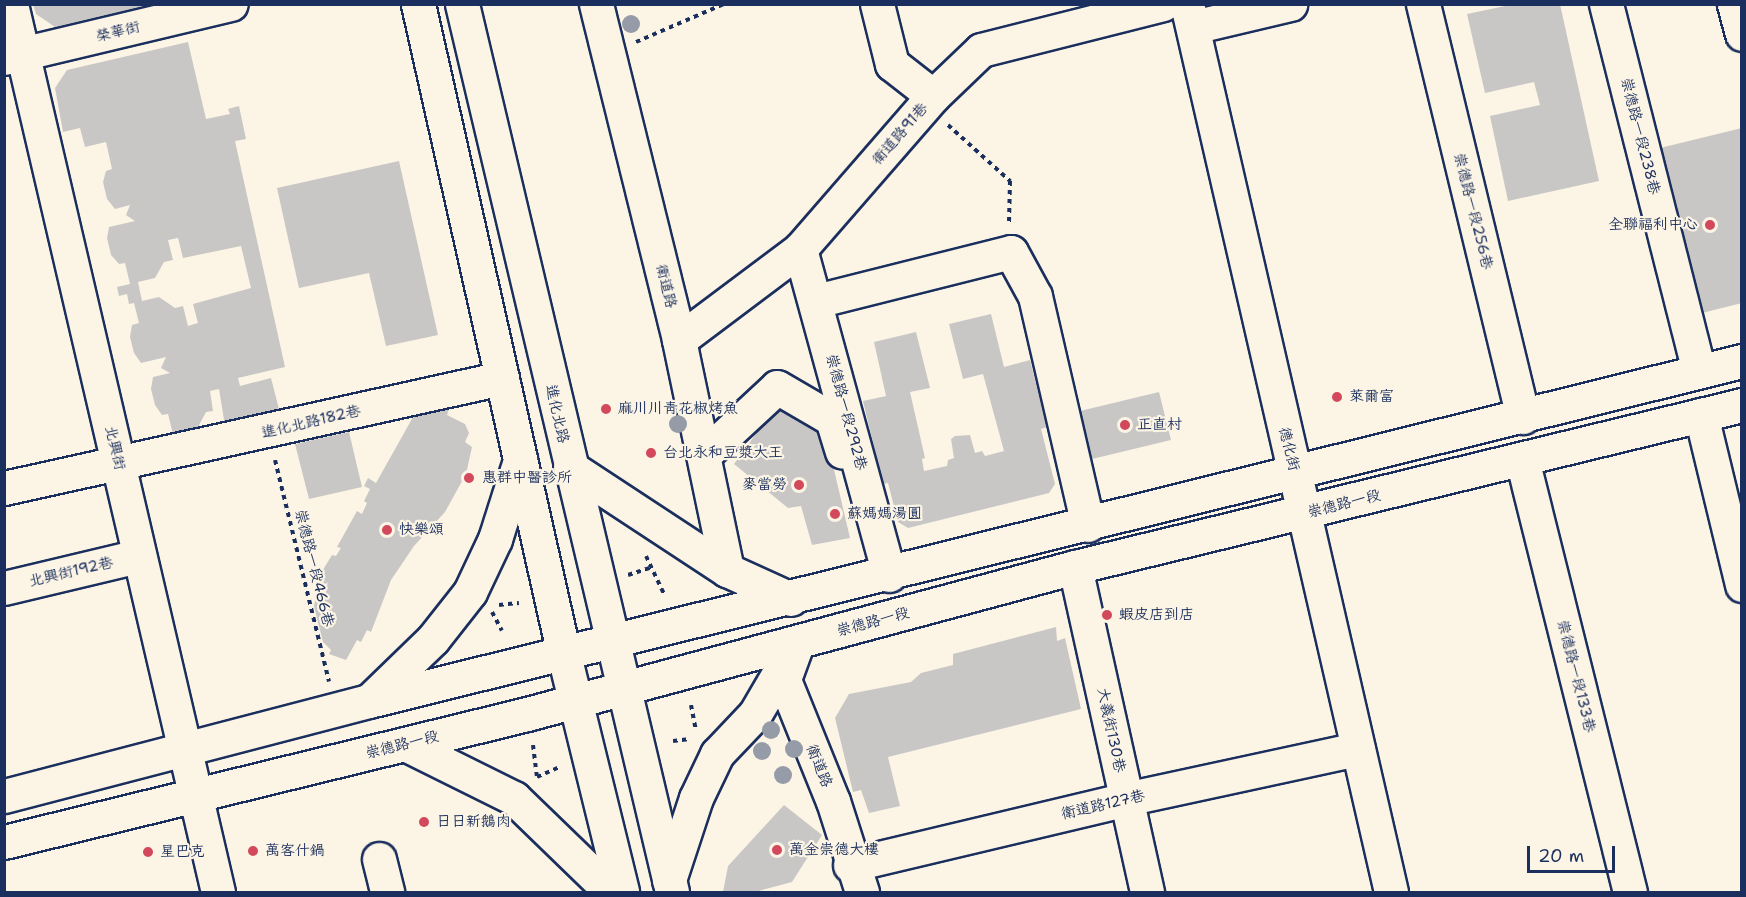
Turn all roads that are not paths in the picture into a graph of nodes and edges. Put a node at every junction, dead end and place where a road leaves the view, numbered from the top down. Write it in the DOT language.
graph roads {
  1 [pos="11,4"];
  2 [pos="231,4"];
  3 [pos="418,4"];
  4 [pos="462,4"];
  5 [pos="596,4"];
  6 [pos="876,4"];
  7 [pos="1163,4"];
  8 [pos="1290,4"];
  9 [pos="1423,4"];
  10 [pos="1606,4"];
  11 [pos="1734,4"];
  12 [pos="1190,16"];
  13 [pos="1742,34"];
  14 [pos="14,57"];
  15 [pos="929,100"];
  16 [pos="800,249"];
  17 [pos="816,301"];
  18 [pos="679,340"];
  19 [pos="1742,361"];
  20 [pos="1699,371"];
  21 [pos="502,378"];
  22 [pos="1742,405"];
  23 [pos="1701,415"];
  24 [pos="1523,417"];
  25 [pos="705,454"];
  26 [pos="520,458"];
  27 [pos="1522,459"];
  28 [pos="118,461"];
  29 [pos="570,467"];
  30 [pos="1295,473"];
  31 [pos="4,488"];
  32 [pos="1304,514"];
  33 [pos="1088,525"];
  34 [pos="138,556"];
  35 [pos="1076,567"];
  36 [pos="727,570"];
  37 [pos="882,576"];
  38 [pos="1742,585"];
  39 [pos="4,588"];
  40 [pos="790,599"];
  41 [pos="797,642"];
  42 [pos="614,643"];
  43 [pos="564,655"];
  44 [pos="625,688"];
  45 [pos="369,701"];
  46 [pos="576,701"];
  47 [pos="405,744"];
  48 [pos="1358,749"];
  49 [pos="184,752"];
  50 [pos="194,794"];
  51 [pos="4,796"];
  52 [pos="1126,799"];
  53 [pos="4,842"];
  54 [pos="379,859"];
  55 [pos="856,879"];
  56 [pos="670,886"];
  57 [pos="218,892"];
  58 [pos="387,892"];
  59 [pos="611,892"];
  60 [pos="622,892"];
  61 [pos="1147,892"];
  62 [pos="1391,892"];
  63 [pos="1630,892"];
  1 -- 14 [label="main road, 北興街"];
  2 -- 14 [label="main road, 榮華街"];
  3 -- 21 [label="main road"];
  4 -- 29 [label="main road, 進化北路"];
  5 -- 18 [label="main road, 衛道路"];
  6 -- 15 [label="main road"];
  7 -- 15 [label="main road, 衛道路91巷"];
  8 -- 12 [label="main road"];
  9 -- 24 [label="main road, 崇德路一段256巷"];
  10 -- 20 [label="main road, 崇德路一段238巷"];
  11 -- 13 [label="main road"];
  12 -- 30 [label="main road, 德化街"];
  14 -- 28 [label="main road, 北興街"];
  15 -- 16 [label="main road, 衛道路91巷"];
  16 -- 17 [label="main road, 崇德路一段292巷"];
  16 -- 18 [label="main road, 衛道路91巷"];
  17 -- 33 [label="main road"];
  17 -- 37 [label="main road, 崇德路一段292巷"];
  18 -- 25 [label="main road, 衛道路"];
  19 -- 20 [label="main road"];
  20 -- 24 [label="main road"];
  21 -- 26 [label="main road"];
  21 -- 28 [label="main road, 進化北路182巷"];
  22 -- 23 [label="main road, 崇德路一段"];
  23 -- 27 [label="main road, 崇德路一段"];
  23 -- 38 [label="main road"];
  24 -- 30 [label="main road"];
  25 -- 36 [label="main road, 衛道路"];
  25 -- 37 [label="main road"];
  26 -- 43 [label="main road"];
  26 -- 45 [label="main road"];
  27 -- 32 [label="main road, 崇德路一段"];
  27 -- 63 [label="main road, 崇德路一段133巷"];
  28 -- 31 [label="main road, 進化北路182巷"];
  28 -- 34 [label="main road, 北興街"];
  29 -- 36 [label="main road"];
  29 -- 42 [label="main road, 進化北路"];
  30 -- 32 [label="main road, 德化街"];
  30 -- 33 [label="main road"];
  32 -- 35 [label="main road, 崇德路一段"];
  32 -- 48 [label="main road, 德化街"];
  33 -- 37 [label="main road"];
  34 -- 39 [label="main road, 北興街192巷"];
  34 -- 49 [label="main road, 北興街"];
  35 -- 41 [label="main road, 崇德路一段"];
  35 -- 52 [label="main road, 大義街130巷"];
  36 -- 40 [label="main road"];
  37 -- 40 [label="main road"];
  40 -- 42 [label="main road"];
  41 -- 44 [label="main road, 崇德路一段"];
  41 -- 55 [label="main road, 衛道路"];
  41 -- 56 [label="main road"];
  42 -- 43 [label="main road"];
  42 -- 44 [label="main road, 進化北路"];
  43 -- 45 [label="main road"];
  43 -- 46 [label="main road"];
  44 -- 46 [label="main road, 崇德路一段"];
  44 -- 56 [label="main road, 進化北路"];
  45 -- 49 [label="main road"];
  46 -- 47 [label="main road, 崇德路一段"];
  46 -- 60 [label="main road"];
  47 -- 50 [label="main road, 崇德路一段"];
  47 -- 59 [label="main road"];
  48 -- 52 [label="main road, 衛道路127巷"];
  48 -- 62 [label="main road, 德化街"];
  49 -- 50 [label="main road, 北興街"];
  49 -- 51 [label="main road"];
  50 -- 53 [label="main road, 崇德路一段"];
  50 -- 57 [label="main road, 北興街"];
  52 -- 55 [label="main road, 衛道路127巷"];
  52 -- 61 [label="main road, 大義街130巷"];
  54 -- 58 [label="main road"];
}
